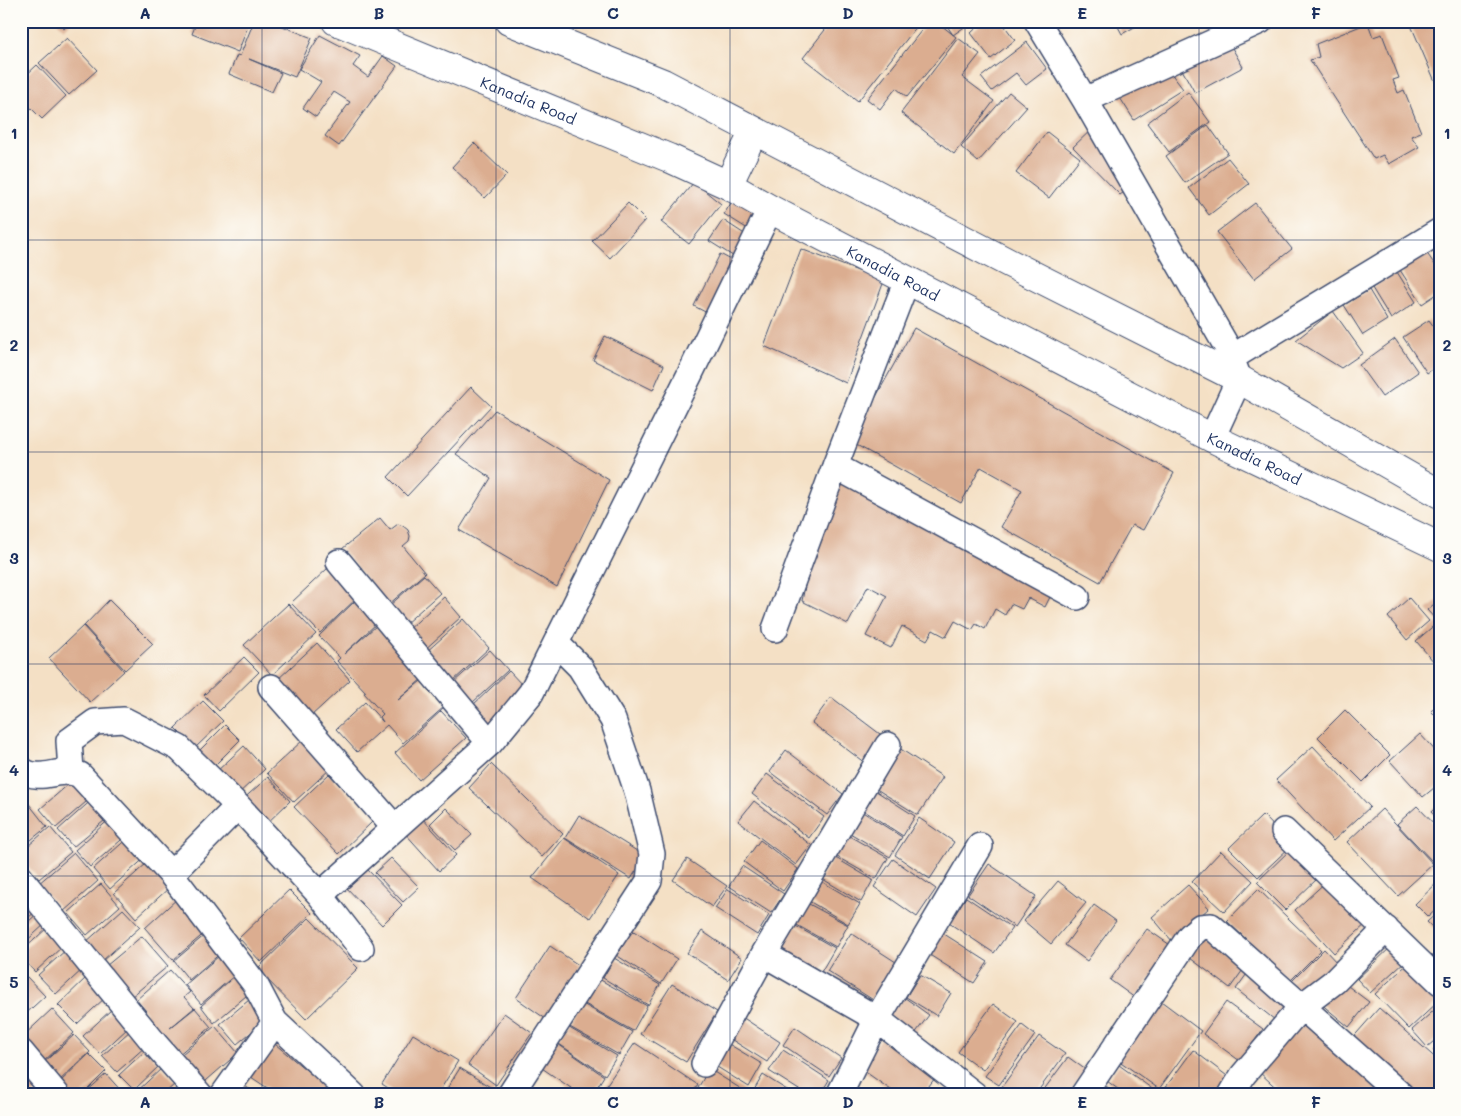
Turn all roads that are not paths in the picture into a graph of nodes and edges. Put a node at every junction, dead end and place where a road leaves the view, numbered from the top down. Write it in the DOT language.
graph roads {
  1 [pos="336,21"];
  2 [pos="509,21"];
  3 [pos="1037,21"];
  4 [pos="1260,21"];
  5 [pos="1085,100"];
  6 [pos="754,130"];
  7 [pos="728,185"];
  8 [pos="770,208"];
  9 [pos="1440,231"];
  10 [pos="907,280"];
  11 [pos="1235,368"];
  12 [pos="1212,438"];
  13 [pos="835,466"];
  14 [pos="1440,494"];
  15 [pos="1440,547"];
  16 [pos="339,562"];
  17 [pos="1077,598"];
  18 [pos="775,630"];
  19 [pos="556,642"];
  20 [pos="271,687"];
  21 [pos="490,743"];
  22 [pos="888,745"];
  23 [pos="21,770"];
  24 [pos="71,770"];
  25 [pos="238,806"];
  26 [pos="395,828"];
  27 [pos="1284,831"];
  28 [pos="980,846"];
  29 [pos="171,874"];
  30 [pos="21,879"];
  31 [pos="320,895"];
  32 [pos="1386,929"];
  33 [pos="361,948"];
  34 [pos="764,954"];
  35 [pos="1440,982"];
  36 [pos="1302,1006"];
  37 [pos="876,1019"];
  38 [pos="275,1022"];
  39 [pos="21,1052"];
  40 [pos="704,1064"];
  41 [pos="57,1095"];
  42 [pos="200,1095"];
  43 [pos="223,1095"];
  44 [pos="353,1095"];
  45 [pos="510,1095"];
  46 [pos="839,1095"];
  47 [pos="975,1095"];
  48 [pos="1083,1095"];
  49 [pos="1231,1095"];
  50 [pos="1401,1095"];
  1 -- 7 [label="main road, Kanadia Road"];
  2 -- 6 [label="main road"];
  3 -- 5 [label="street"];
  4 -- 5 [label="street"];
  5 -- 11 [label="street"];
  6 -- 7 [label="main road"];
  6 -- 11 [label="main road"];
  7 -- 8 [label="main road, Kanadia Road"];
  8 -- 10 [label="main road, Kanadia Road"];
  8 -- 19 [label="street"];
  9 -- 11 [label="street"];
  10 -- 12 [label="main road, Kanadia Road"];
  10 -- 13 [label="street"];
  11 -- 12 [label="street"];
  11 -- 14 [label="main road"];
  12 -- 15 [label="main road, Kanadia Road"];
  13 -- 17 [label="street"];
  13 -- 18 [label="street"];
  16 -- 21 [label="street"];
  19 -- 21 [label="street"];
  19 -- 45 [label="street"];
  20 -- 26 [label="street"];
  21 -- 26 [label="street"];
  22 -- 34 [label="street"];
  23 -- 24 [label="street"];
  24 -- 25 [label="street"];
  24 -- 29 [label="street"];
  25 -- 29 [label="street"];
  25 -- 31 [label="street"];
  26 -- 31 [label="street"];
  27 -- 32 [label="street"];
  28 -- 37 [label="street"];
  29 -- 38 [label="street"];
  30 -- 42 [label="street"];
  31 -- 33 [label="street"];
  32 -- 35 [label="street"];
  32 -- 36 [label="street"];
  34 -- 37 [label="street"];
  34 -- 40 [label="street"];
  36 -- 48 [label="street"];
  36 -- 49 [label="street"];
  36 -- 50 [label="street"];
  37 -- 46 [label="street"];
  37 -- 47 [label="street"];
  38 -- 43 [label="street"];
  38 -- 44 [label="street"];
  39 -- 41 [label="street"];
}
